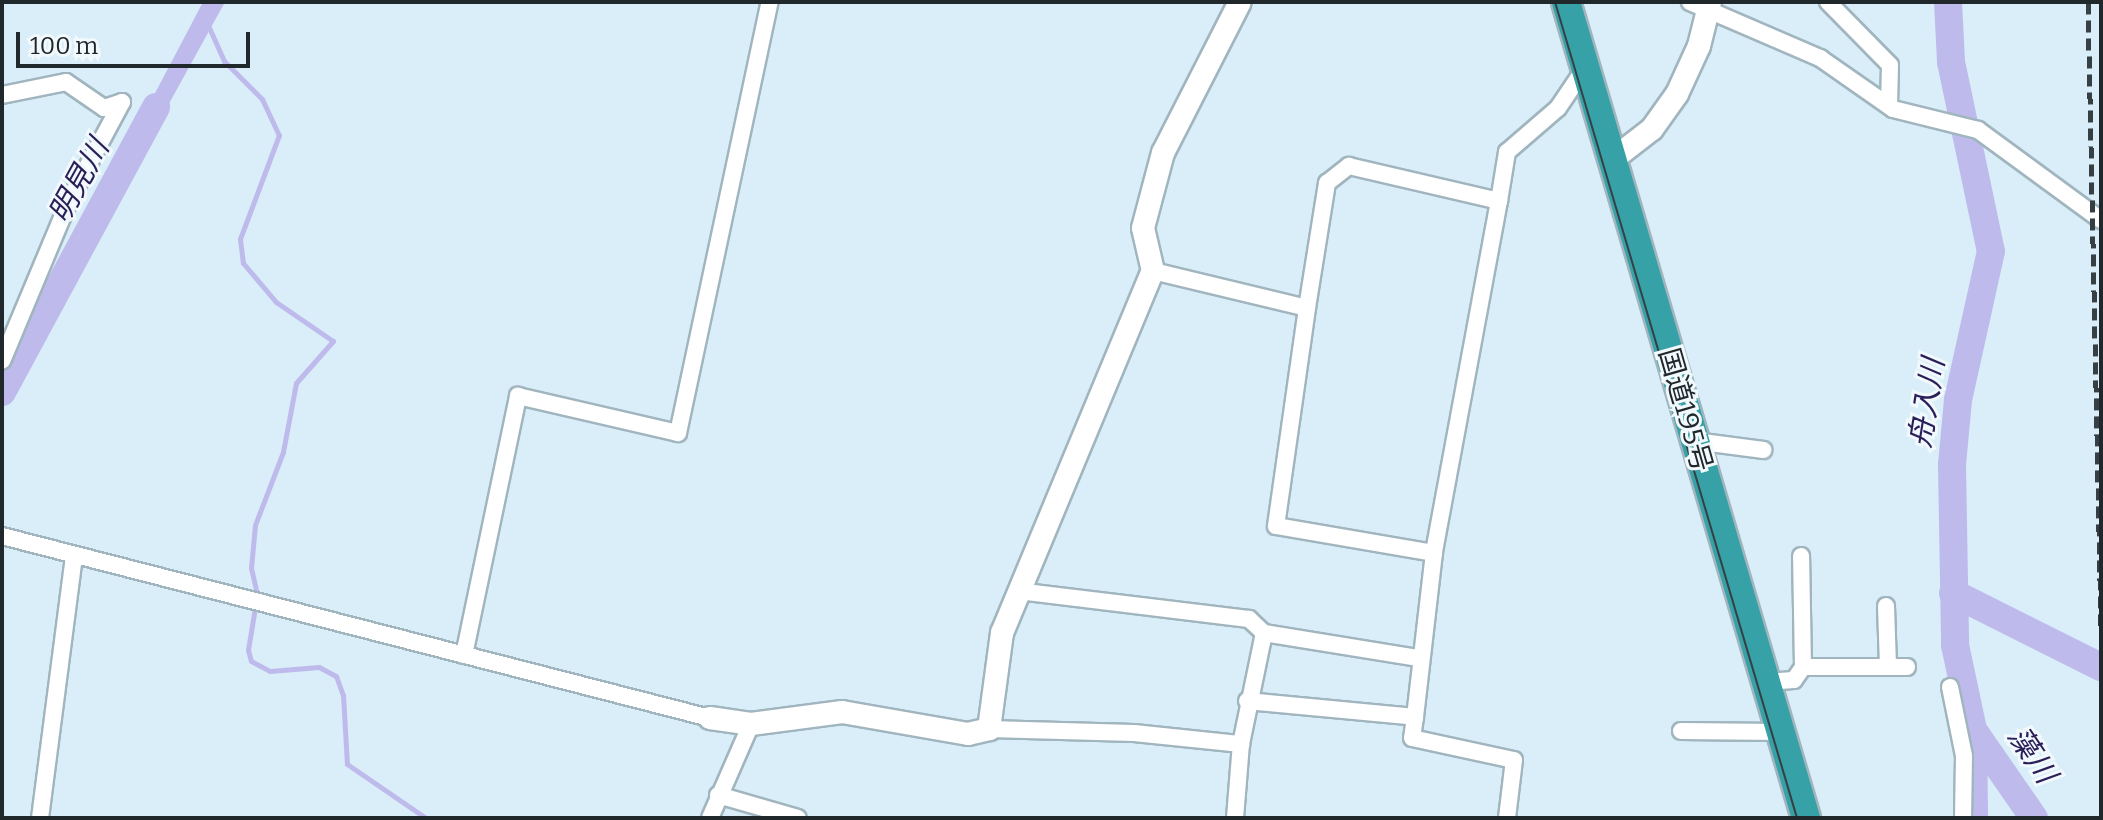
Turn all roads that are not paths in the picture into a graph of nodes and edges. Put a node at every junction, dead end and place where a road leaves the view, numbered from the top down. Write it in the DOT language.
graph roads {
  1 [pos="770,2"];
  2 [pos="1240,2"];
  3 [pos="1566,2"];
  4 [pos="1828,2"];
  5 [pos="1703,5"];
  6 [pos="1585,68"];
  7 [pos="2,95"];
  8 [pos="1889,106"];
  9 [pos="1612,160"];
  10 [pos="1499,201"];
  11 [pos="2101,220"];
  12 [pos="1153,271"];
  13 [pos="1307,308"];
  14 [pos="2,361"];
  15 [pos="1695,441"];
  16 [pos="1763,450"];
  17 [pos="2,536"];
  18 [pos="1434,553"];
  19 [pos="74,556"];
  20 [pos="1801,556"];
  21 [pos="1019,591"];
  22 [pos="1886,606"];
  23 [pos="1264,633"];
  24 [pos="464,655"];
  25 [pos="1419,658"];
  26 [pos="1803,667"];
  27 [pos="1888,667"];
  28 [pos="1907,667"];
  29 [pos="1765,682"];
  30 [pos="1950,687"];
  31 [pos="1247,701"];
  32 [pos="1415,717"];
  33 [pos="710,718"];
  34 [pos="751,724"];
  35 [pos="989,729"];
  36 [pos="1681,731"];
  37 [pos="1780,732"];
  38 [pos="1241,744"];
  39 [pos="718,795"];
  40 [pos="40,818"];
  41 [pos="710,818"];
  42 [pos="798,818"];
  43 [pos="1235,818"];
  44 [pos="1507,818"];
  45 [pos="1806,818"];
  46 [pos="1963,818"];
  1 -- 24 [label="street"];
  2 -- 12 [label="street"];
  3 -- 6 [label="highway, 国道195号"];
  4 -- 8 [label="street"];
  5 -- 8 [label="street"];
  5 -- 9 [label="street"];
  6 -- 9 [label="highway, 国道195号"];
  6 -- 10 [label="street"];
  7 -- 14 [label="street"];
  8 -- 11 [label="street"];
  9 -- 15 [label="highway, 国道195号"];
  10 -- 13 [label="street"];
  10 -- 18 [label="street"];
  12 -- 13 [label="street"];
  12 -- 21 [label="street"];
  13 -- 18 [label="street"];
  15 -- 16 [label="street"];
  15 -- 29 [label="highway, 国道195号"];
  17 -- 19 [label="street"];
  18 -- 25 [label="street"];
  19 -- 24 [label="street"];
  19 -- 40 [label="street"];
  20 -- 26 [label="street"];
  21 -- 23 [label="street"];
  21 -- 35 [label="street"];
  22 -- 27 [label="street"];
  23 -- 25 [label="street"];
  23 -- 31 [label="street"];
  24 -- 33 [label="street"];
  25 -- 32 [label="street"];
  26 -- 27 [label="street"];
  26 -- 29 [label="street"];
  27 -- 28 [label="street"];
  29 -- 37 [label="highway, 国道195号"];
  30 -- 46 [label="street"];
  31 -- 32 [label="street"];
  31 -- 38 [label="street"];
  32 -- 44 [label="street"];
  33 -- 34 [label="street"];
  34 -- 35 [label="street"];
  34 -- 39 [label="street"];
  35 -- 38 [label="street"];
  36 -- 37 [label="street"];
  37 -- 45 [label="highway, 国道195号"];
  38 -- 43 [label="street"];
  39 -- 41 [label="street"];
  39 -- 42 [label="street"];
}
